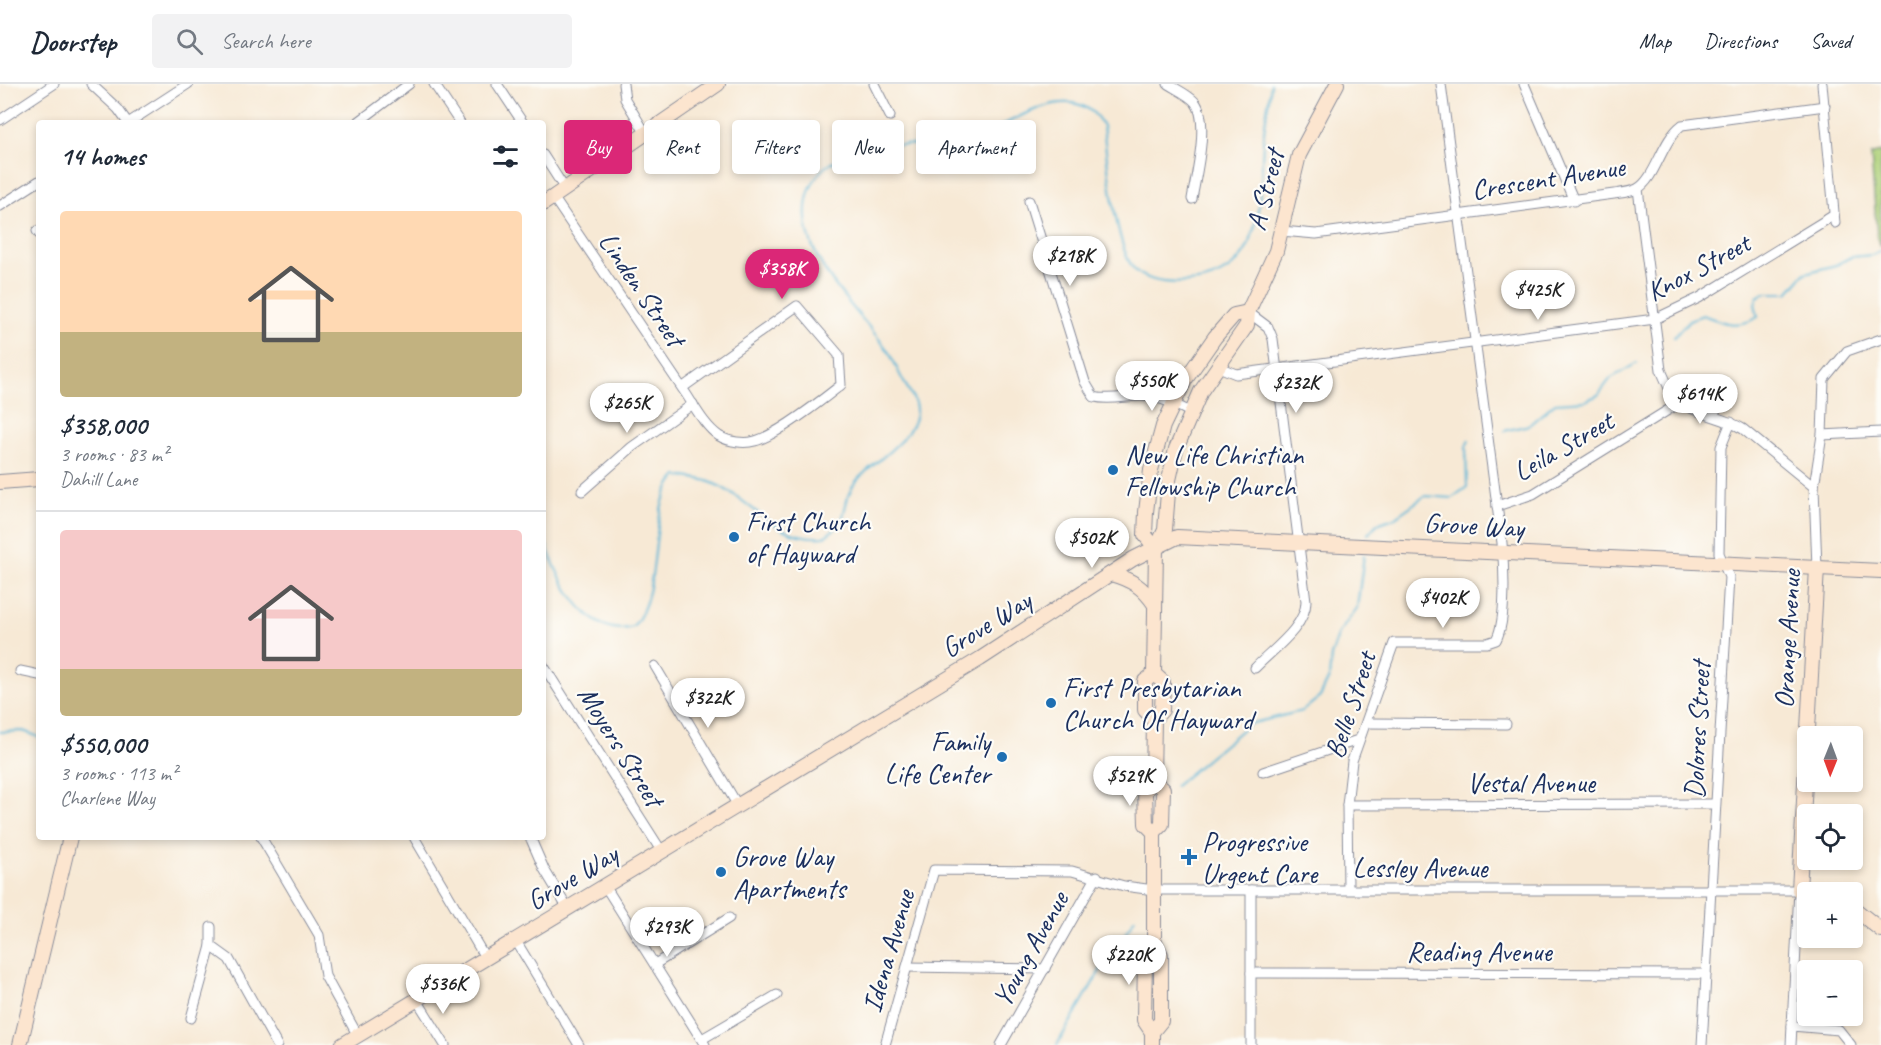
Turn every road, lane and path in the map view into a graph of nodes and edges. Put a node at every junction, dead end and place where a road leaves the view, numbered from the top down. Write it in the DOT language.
graph roads {
  1 [pos="54,84"];
  2 [pos="92,84"];
  3 [pos="188,84"];
  4 [pos="409,84"];
  5 [pos="434,84"];
  6 [pos="497,84"];
  7 [pos="623,84"];
  8 [pos="718,84"];
  9 [pos="874,84"];
  10 [pos="1168,84"];
  11 [pos="1337,84"];
  12 [pos="1441,84"];
  13 [pos="1524,84"];
  14 [pos="1822,84"];
  15 [pos="1825,106"];
  16 [pos="890,116"];
  17 [pos="0,120"];
  18 [pos="126,120"];
  19 [pos="133,120"];
  20 [pos="361,120"];
  21 [pos="458,120"];
  22 [pos="521,120"];
  23 [pos="666,120"];
  24 [pos="644,131"];
  25 [pos="644,135"];
  26 [pos="546,160"];
  27 [pos="36,183"];
  28 [pos="565,189"];
  29 [pos="1638,189"];
  30 [pos="1192,199"];
  31 [pos="548,201"];
  32 [pos="1029,201"];
  33 [pos="1574,201"];
  34 [pos="0,206"];
  35 [pos="1459,216"];
  36 [pos="1281,231"];
  37 [pos="1248,312"];
  38 [pos="1654,320"];
  39 [pos="1881,339"];
  40 [pos="1476,343"];
  41 [pos="1216,366"];
  42 [pos="1276,369"];
  43 [pos="682,388"];
  44 [pos="1723,388"];
  45 [pos="1681,402"];
  46 [pos="693,404"];
  47 [pos="1173,404"];
  48 [pos="1190,412"];
  49 [pos="1714,415"];
  50 [pos="1731,422"];
  51 [pos="1881,432"];
  52 [pos="1822,435"];
  53 [pos="36,478"];
  54 [pos="0,482"];
  55 [pos="1814,487"];
  56 [pos="582,491"];
  57 [pos="1497,506"];
  58 [pos="1299,542"];
  59 [pos="1156,549"];
  60 [pos="1503,552"];
  61 [pos="1723,564"];
  62 [pos="1817,568"];
  63 [pos="1881,571"];
  64 [pos="1111,574"];
  65 [pos="1155,604"];
  66 [pos="655,666"];
  67 [pos="1255,668"];
  68 [pos="546,670"];
  69 [pos="20,671"];
  70 [pos="36,674"];
  71 [pos="1367,723"];
  72 [pos="1506,724"];
  73 [pos="1358,740"];
  74 [pos="1263,771"];
  75 [pos="1715,804"];
  76 [pos="1347,805"];
  77 [pos="738,806"];
  78 [pos="69,840"];
  79 [pos="263,840"];
  80 [pos="416,840"];
  81 [pos="531,840"];
  82 [pos="662,852"];
  83 [pos="934,870"];
  84 [pos="1097,876"];
  85 [pos="1800,882"];
  86 [pos="605,886"];
  87 [pos="1154,890"];
  88 [pos="1251,890"];
  89 [pos="1348,890"];
  90 [pos="1711,890"];
  91 [pos="1797,890"];
  92 [pos="568,909"];
  93 [pos="1863,916"];
  94 [pos="729,918"];
  95 [pos="211,927"];
  96 [pos="1881,930"];
  97 [pos="516,941"];
  98 [pos="1797,941"];
  99 [pos="211,946"];
  100 [pos="486,959"];
  101 [pos="655,964"];
  102 [pos="907,967"];
  103 [pos="1045,969"];
  104 [pos="1251,973"];
  105 [pos="1706,974"];
  106 [pos="777,995"];
  107 [pos="417,1000"];
  108 [pos="190,1018"];
  109 [pos="1792,1026"];
  110 [pos="358,1036"];
  111 [pos="1152,1039"];
  112 [pos="703,1042"];
  113 [pos="20,1045"];
  114 [pos="277,1045"];
  115 [pos="342,1045"];
  116 [pos="445,1045"];
  117 [pos="579,1045"];
  118 [pos="885,1045"];
  119 [pos="1001,1045"];
  120 [pos="1251,1045"];
  121 [pos="1702,1045"];
  122 [pos="1791,1045"];
  123 [pos="1851,1045"];
  1 -- 17 [label="street"];
  2 -- 18 [label="street"];
  3 -- 19 [label="street"];
  4 -- 20 [label="street"];
  5 -- 21 [label="street"];
  6 -- 22 [label="street"];
  7 -- 24 [label="street"];
  8 -- 23 [label="main road"];
  9 -- 16 [label="street"];
  10 -- 30 [label="street"];
  11 -- 36 [label="main road, A Street"];
  12 -- 35 [label="street"];
  13 -- 33 [label="street"];
  14 -- 15 [label="street"];
  15 -- 29 [label="street, Crescent Avenue"];
  15 -- 38 [label="street, Knox Street"];
  25 -- 28 [label="main road"];
  26 -- 28 [label="street"];
  27 -- 34 [label="street"];
  28 -- 31 [label="main road"];
  29 -- 33 [label="street, Crescent Avenue"];
  29 -- 38 [label="street"];
  31 -- 43 [label="street, Linden Street"];
  32 -- 47 [label="street"];
  33 -- 35 [label="street, Crescent Avenue"];
  35 -- 36 [label="street, Crescent Avenue"];
  35 -- 40 [label="street"];
  36 -- 37 [label="main road, A Street"];
  37 -- 41 [label="main road, A Street"];
  37 -- 42 [label="street"];
  37 -- 47 [label="main road"];
  38 -- 40 [label="street, Knox Street"];
  38 -- 45 [label="street"];
  39 -- 52 [label="street, Orange Avenue"];
  40 -- 42 [label="street, Knox Street"];
  40 -- 57 [label="street"];
  41 -- 42 [label="street, Knox Street"];
  41 -- 48 [label="main road, A Street"];
  42 -- 58 [label="street"];
  43 -- 46 [label="street, Linden Street"];
  43 -- 46 [label="street, Linden Street"];
  44 -- 49 [label="street"];
  45 -- 49 [label="street"];
  45 -- 57 [label="street, Leila Street"];
  46 -- 56 [label="street"];
  47 -- 48 [label="street"];
  47 -- 59 [label="main road"];
  48 -- 59 [label="main road, A Street"];
  49 -- 50 [label="street"];
  50 -- 55 [label="street"];
  50 -- 61 [label="street, Dolores Street"];
  51 -- 52 [label="street"];
  52 -- 55 [label="street, Orange Avenue"];
  53 -- 54 [label="main road"];
  55 -- 62 [label="street, Orange Avenue"];
  57 -- 60 [label="street"];
  58 -- 59 [label="main road, Grove Way"];
  58 -- 60 [label="main road, Grove Way"];
  58 -- 67 [label="street"];
  59 -- 64 [label="main road, Grove Way"];
  59 -- 65 [label="main road"];
  60 -- 61 [label="main road, Grove Way"];
  60 -- 71 [label="street, Belle Street"];
  61 -- 62 [label="main road, Grove Way"];
  61 -- 75 [label="street, Dolores Street"];
  62 -- 63 [label="main road, Grove Way"];
  62 -- 85 [label="main road, Orange Avenue"];
  64 -- 65 [label="main road"];
  64 -- 77 [label="main road, Grove Way"];
  65 -- 87 [label="main road"];
  66 -- 77 [label="street"];
  68 -- 82 [label="street, Moyers Street"];
  69 -- 70 [label="street"];
  71 -- 72 [label="street"];
  71 -- 73 [label="street, Belle Street"];
  73 -- 74 [label="street"];
  73 -- 76 [label="street, Belle Street"];
  75 -- 76 [label="street, Vestal Avenue"];
  75 -- 90 [label="street, Dolores Street"];
  76 -- 89 [label="street, Belle Street"];
  77 -- 82 [label="main road, Grove Way"];
  78 -- 113 [label="main road"];
  79 -- 110 [label="street"];
  80 -- 100 [label="street"];
  81 -- 92 [label="street"];
  82 -- 86 [label="main road, Grove Way"];
  83 -- 84 [label="street, Lessley Avenue"];
  83 -- 102 [label="street, Idena Avenue"];
  84 -- 87 [label="street, Lessley Avenue"];
  84 -- 103 [label="street, Young Avenue"];
  86 -- 92 [label="main road, Grove Way"];
  86 -- 101 [label="street"];
  87 -- 88 [label="street, Lessley Avenue"];
  87 -- 111 [label="main road"];
  88 -- 89 [label="street, Lessley Avenue"];
  88 -- 104 [label="street"];
  89 -- 90 [label="street, Lessley Avenue"];
  90 -- 91 [label="street, Lessley Avenue"];
  90 -- 105 [label="street, Dolores Street"];
  92 -- 97 [label="main road, Grove Way"];
  93 -- 96 [label="main road"];
  94 -- 101 [label="street"];
  95 -- 99 [label="street"];
  97 -- 100 [label="main road, Grove Way"];
  97 -- 117 [label="street"];
  98 -- 109 [label="street, Orange Avenue"];
  99 -- 108 [label="street"];
  99 -- 114 [label="street"];
  100 -- 107 [label="main road, Grove Way"];
  101 -- 112 [label="street"];
  102 -- 103 [label="street"];
  102 -- 118 [label="street, Idena Avenue"];
  103 -- 119 [label="street, Young Avenue"];
  104 -- 105 [label="street, Reading Avenue"];
  104 -- 120 [label="street"];
  105 -- 121 [label="street, Dolores Street"];
  106 -- 112 [label="street"];
  107 -- 110 [label="main road, Grove Way"];
  107 -- 116 [label="street"];
  109 -- 122 [label="street, Orange Avenue"];
  109 -- 123 [label="street"];
  110 -- 115 [label="main road, Grove Way"];
}
